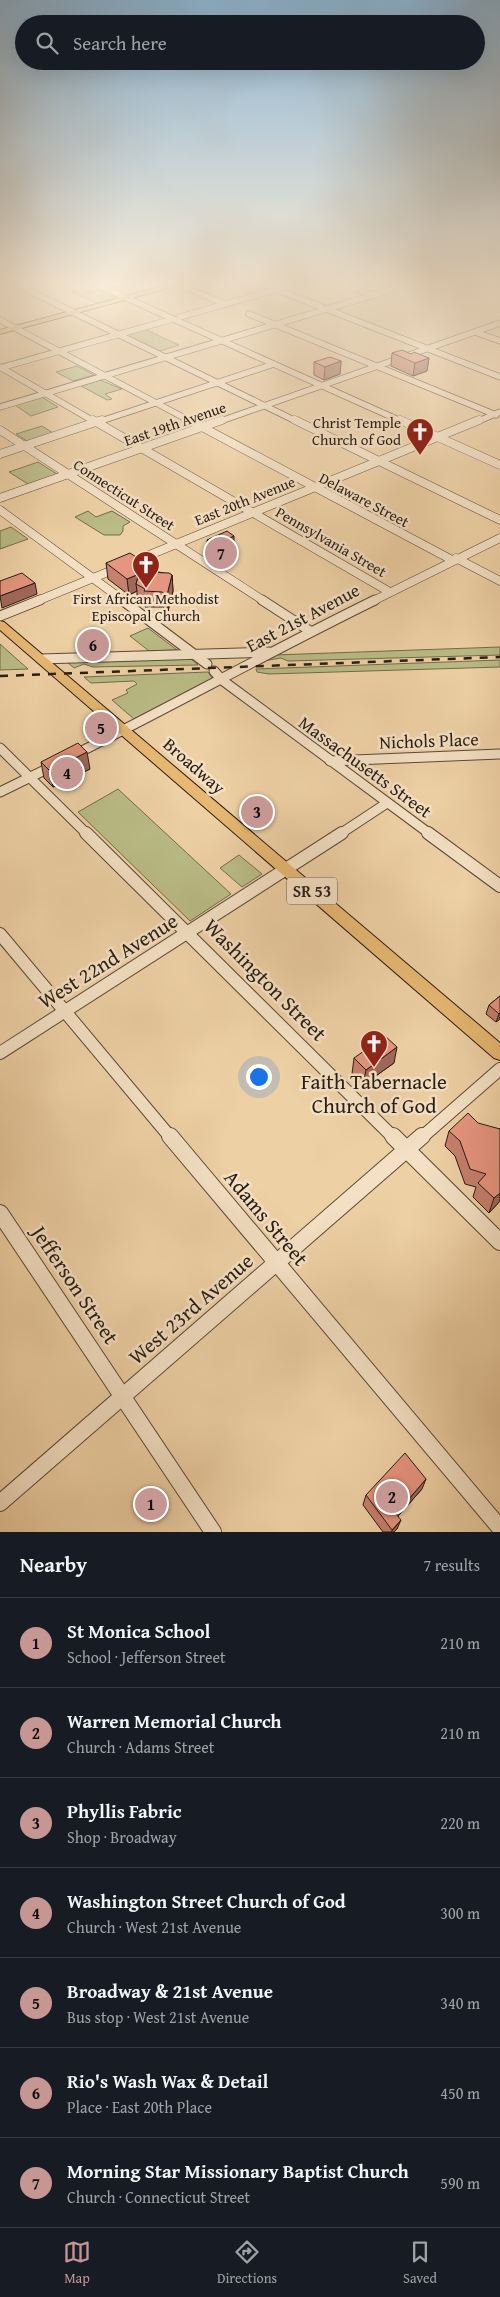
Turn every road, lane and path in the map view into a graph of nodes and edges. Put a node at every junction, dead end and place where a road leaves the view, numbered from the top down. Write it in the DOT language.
graph roads {
  1 [pos="46,354"];
  2 [pos="65,354"];
  3 [pos="157,354"];
  4 [pos="175,354"];
  5 [pos="253,354"];
  6 [pos="348,354"];
  7 [pos="410,354"];
  8 [pos="441,354"];
  9 [pos="164,358"];
  10 [pos="274,364"];
  11 [pos="377,366"];
  12 [pos="0,367"];
  13 [pos="105,376"];
  14 [pos="500,377"];
  15 [pos="216,383"];
  16 [pos="322,385"];
  17 [pos="46,393"];
  18 [pos="155,403"];
  19 [pos="263,406"];
  20 [pos="0,407"];
  21 [pos="498,414"];
  22 [pos="96,422"];
  23 [pos="201,428"];
  24 [pos="0,430"];
  25 [pos="438,437"];
  26 [pos="24,446"];
  27 [pos="141,449"];
  28 [pos="0,454"];
  29 [pos="378,461"];
  30 [pos="500,465"];
  31 [pos="68,474"];
  32 [pos="314,488"];
  33 [pos="0,498"];
  34 [pos="0,510"];
  35 [pos="252,513"];
  36 [pos="500,520"];
  37 [pos="499,540"];
  38 [pos="176,544"];
  39 [pos="454,559"];
  40 [pos="93,578"];
  41 [pos="500,581"];
  42 [pos="388,591"];
  43 [pos="0,616"];
  44 [pos="0,624"];
  45 [pos="310,631"];
  46 [pos="268,652"];
  47 [pos="195,653"];
  48 [pos="41,659"];
  49 [pos="222,680"];
  50 [pos="124,730"];
  51 [pos="0,748"];
  52 [pos="500,754"];
  53 [pos="330,761"];
  54 [pos="30,777"];
  55 [pos="0,792"];
  56 [pos="387,803"];
  57 [pos="287,870"];
  58 [pos="500,886"];
  59 [pos="0,934"];
  60 [pos="188,934"];
  61 [pos="66,1011"];
  62 [pos="0,1052"];
  63 [pos="500,1053"];
  64 [pos="500,1069"];
  65 [pos="407,1149"];
  66 [pos="0,1213"];
  67 [pos="500,1242"];
  68 [pos="277,1263"];
  69 [pos="122,1397"];
  70 [pos="0,1503"];
  71 [pos="500,1528"];
  72 [pos="213,1532"];
  1 -- 12 [label="street"];
  2 -- 13 [label="street, Delaware Street"];
  3 -- 9 [label="street"];
  4 -- 9 [label="street"];
  5 -- 10 [label="street"];
  6 -- 11 [label="street"];
  7 -- 11 [label="street, East 19th Avenue"];
  8 -- 14 [label="street"];
  9 -- 13 [label="street"];
  9 -- 15 [label="street"];
  10 -- 15 [label="street"];
  10 -- 16 [label="street"];
  11 -- 16 [label="street, East 19th Avenue"];
  11 -- 21 [label="street"];
  12 -- 17 [label="street, Pennsylvania Street"];
  13 -- 17 [label="street"];
  13 -- 18 [label="street, Delaware Street"];
  15 -- 18 [label="street"];
  15 -- 19 [label="street"];
  16 -- 19 [label="street, East 19th Avenue"];
  16 -- 25 [label="street"];
  17 -- 20 [label="street"];
  17 -- 22 [label="street, Pennsylvania Street"];
  18 -- 22 [label="street"];
  18 -- 23 [label="street, Delaware Street"];
  19 -- 23 [label="street, East 19th Avenue"];
  19 -- 29 [label="street"];
  21 -- 25 [label="street, East 20th Avenue"];
  22 -- 26 [label="street"];
  22 -- 27 [label="street, Pennsylvania Street"];
  23 -- 27 [label="street, East 19th Avenue"];
  23 -- 32 [label="street, Delaware Street"];
  24 -- 26 [label="street, Connecticut Street"];
  25 -- 29 [label="street, East 20th Avenue"];
  25 -- 30 [label="street"];
  26 -- 28 [label="street"];
  26 -- 31 [label="street, Connecticut Street"];
  27 -- 31 [label="street, East 19th Avenue"];
  27 -- 35 [label="street, Pennsylvania Street"];
  29 -- 32 [label="street, East 20th Avenue"];
  29 -- 36 [label="street"];
  31 -- 33 [label="street, East 19th Avenue"];
  31 -- 38 [label="street, Connecticut Street"];
  32 -- 35 [label="street, East 20th Avenue"];
  32 -- 39 [label="street, Delaware Street"];
  34 -- 40 [label="street, Massachusetts Street"];
  35 -- 38 [label="street, East 20th Avenue"];
  35 -- 42 [label="street, Pennsylvania Street"];
  37 -- 39 [label="street, East 21st Avenue"];
  38 -- 40 [label="street, East 20th Avenue"];
  38 -- 45 [label="street, Connecticut Street"];
  39 -- 41 [label="street, Delaware Street"];
  39 -- 42 [label="street, East 21st Avenue"];
  40 -- 43 [label="street, East 20th Avenue"];
  40 -- 47 [label="street, Massachusetts Street"];
  42 -- 45 [label="street, East 21st Avenue"];
  44 -- 48 [label="main road, Broadway / SR 53"];
  45 -- 46 [label="street, East 21st Avenue"];
  46 -- 47 [label="street"];
  46 -- 49 [label="street, East 21st Avenue"];
  47 -- 48 [label="street"];
  47 -- 49 [label="street, Massachusetts Street"];
  48 -- 50 [label="main road, Broadway / SR 53"];
  49 -- 50 [label="street, East 21st Avenue"];
  49 -- 53 [label="street, Massachusetts Street"];
  50 -- 54 [label="street, East 21st Avenue"];
  50 -- 57 [label="main road, Broadway / SR 53"];
  51 -- 54 [label="street, Washington Street"];
  52 -- 53 [label="street, Nichols Place"];
  53 -- 56 [label="street, Massachusetts Street"];
  54 -- 55 [label="street, East 21st Avenue"];
  54 -- 60 [label="street, Washington Street"];
  56 -- 57 [label="street, West 22nd Avenue"];
  56 -- 58 [label="street, Massachusetts Street"];
  57 -- 60 [label="street, West 22nd Avenue"];
  57 -- 63 [label="main road, Broadway / SR 53"];
  59 -- 61 [label="street, Adams Street"];
  60 -- 61 [label="street, West 22nd Avenue"];
  60 -- 65 [label="street, Washington Street"];
  61 -- 62 [label="street, West 22nd Avenue"];
  61 -- 68 [label="street, Adams Street"];
  64 -- 65 [label="street, West 23rd Avenue"];
  65 -- 67 [label="street, Washington Street"];
  65 -- 68 [label="street, West 23rd Avenue"];
  66 -- 69 [label="street, Jefferson Street"];
  68 -- 69 [label="street, West 23rd Avenue"];
  68 -- 71 [label="street, Adams Street"];
  69 -- 70 [label="street, West 23rd Avenue"];
  69 -- 72 [label="street, Jefferson Street"];
}
